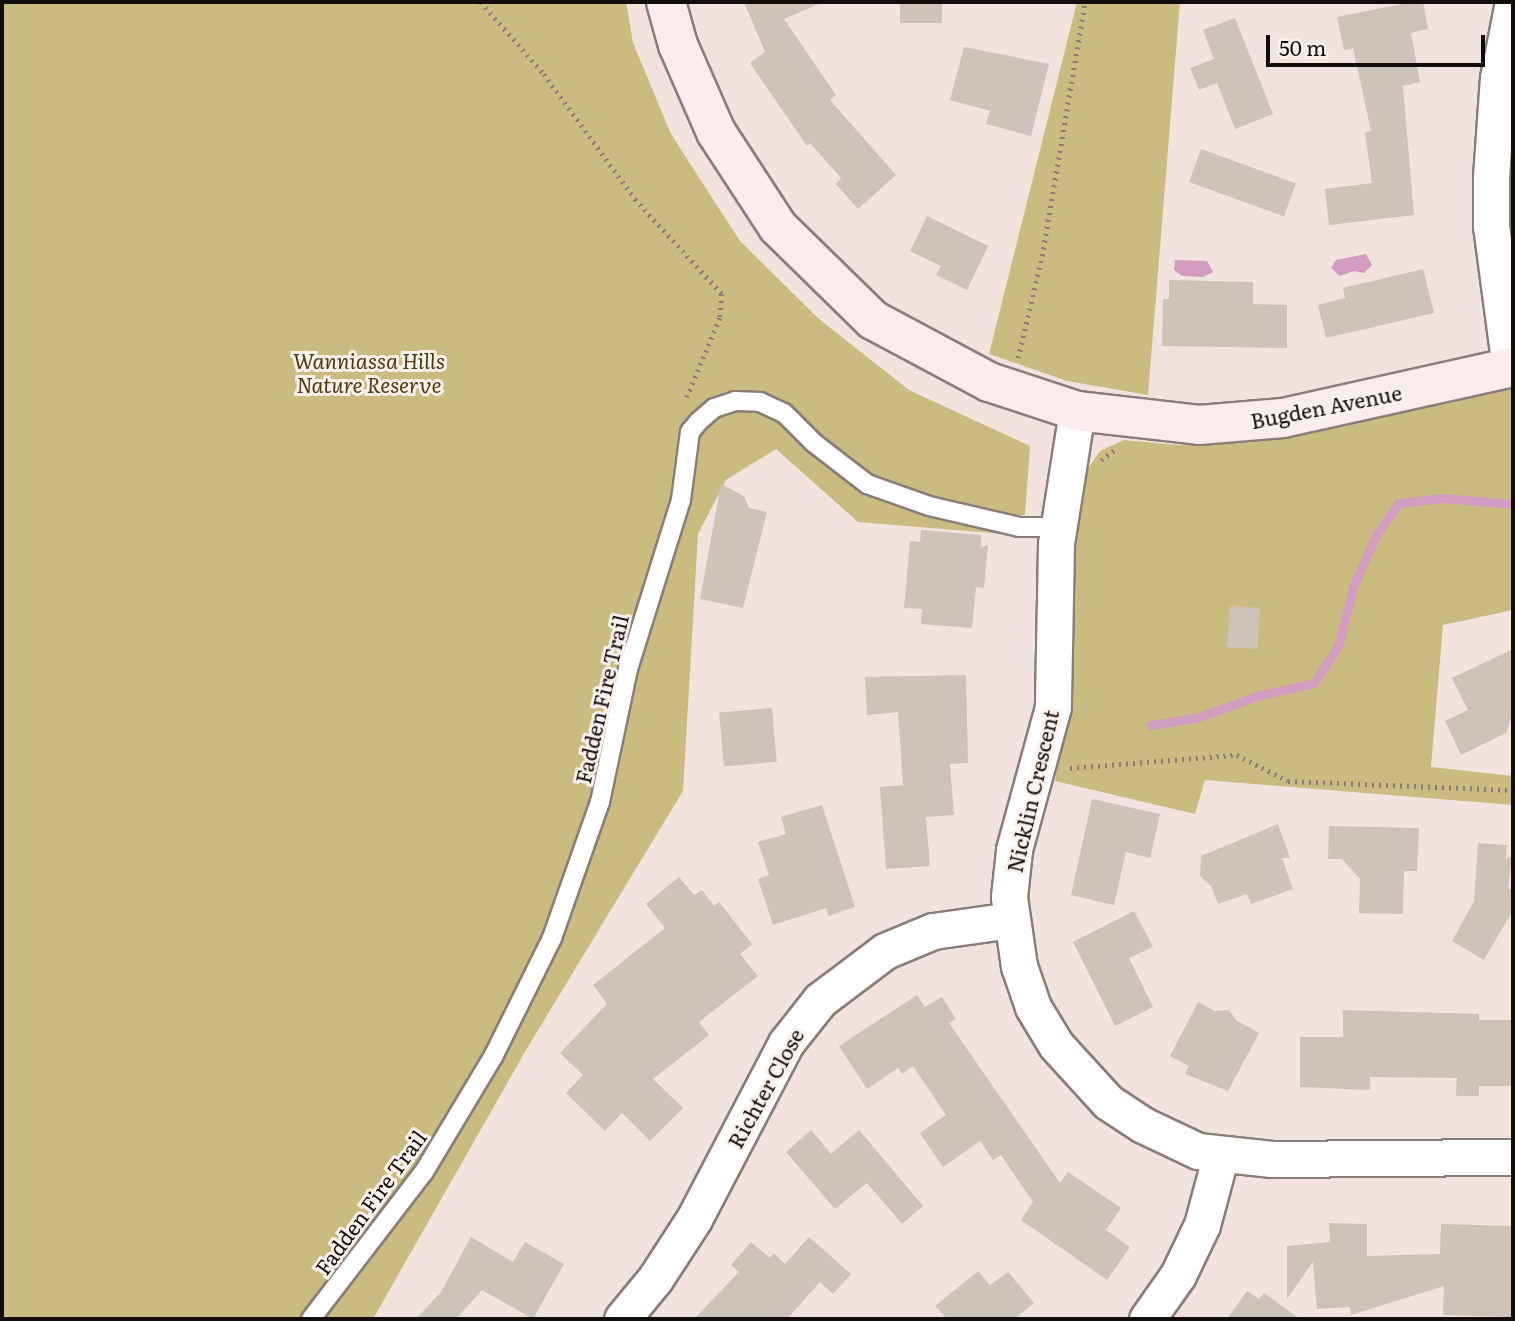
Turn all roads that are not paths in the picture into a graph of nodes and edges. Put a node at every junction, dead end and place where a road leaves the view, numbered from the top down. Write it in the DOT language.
graph roads {
  1 [pos="666,2"];
  2 [pos="1513,2"];
  3 [pos="1512,367"];
  4 [pos="1077,411"];
  5 [pos="1059,527"];
  6 [pos="1010,920"];
  7 [pos="1221,1154"];
  8 [pos="1513,1157"];
  9 [pos="311,1319"];
  10 [pos="622,1319"];
  11 [pos="1147,1319"];
  1 -- 4 [label="street, Bugden Avenue"];
  2 -- 3 [label="street"];
  3 -- 4 [label="street, Bugden Avenue"];
  4 -- 5 [label="street, Nicklin Crescent"];
  5 -- 6 [label="street, Nicklin Crescent"];
  5 -- 9 [label="lane, Fadden Fire Trail"];
  6 -- 7 [label="street, Nicklin Crescent"];
  6 -- 10 [label="street, Richter Close"];
  7 -- 8 [label="street, Nicklin Crescent"];
  7 -- 11 [label="street"];
}
